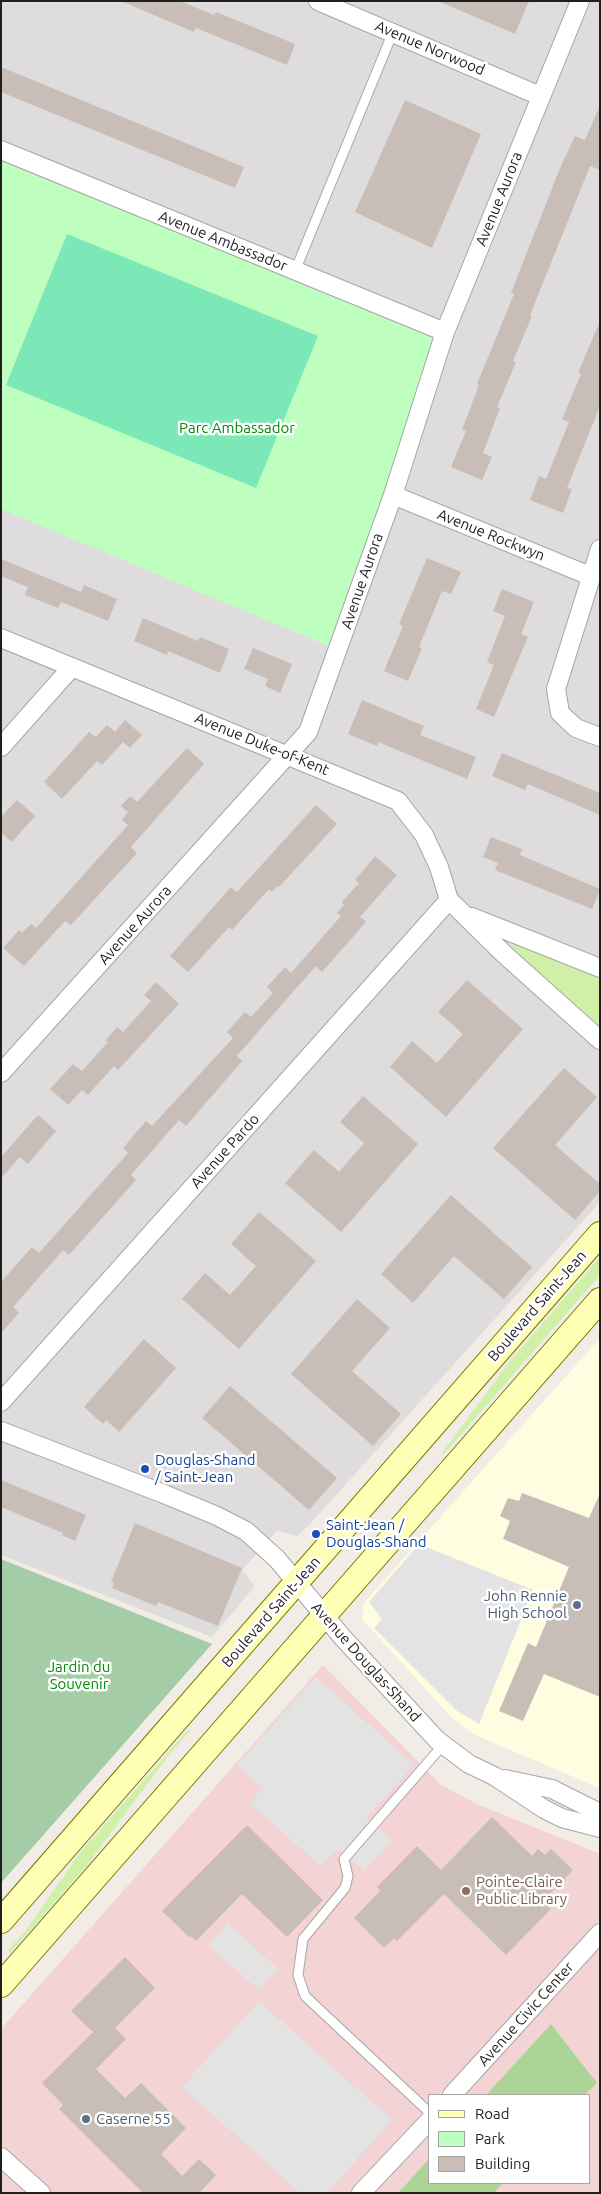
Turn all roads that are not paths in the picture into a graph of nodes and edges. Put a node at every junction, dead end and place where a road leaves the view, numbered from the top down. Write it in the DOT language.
graph roads {
  1 [pos="318,1"];
  2 [pos="580,1"];
  3 [pos="393,32"];
  4 [pos="540,96"];
  5 [pos="2,152"];
  6 [pos="295,271"];
  7 [pos="445,332"];
  8 [pos="392,495"];
  9 [pos="600,549"];
  10 [pos="590,576"];
  11 [pos="1,638"];
  12 [pos="72,667"];
  13 [pos="600,737"];
  14 [pos="1,747"];
  15 [pos="288,754"];
  16 [pos="449,900"];
  17 [pos="464,914"];
  18 [pos="600,968"];
  19 [pos="600,1040"];
  20 [pos="1,1073"];
  21 [pos="600,1234"];
  22 [pos="600,1300"];
  23 [pos="1,1402"];
  24 [pos="1,1431"];
  25 [pos="296,1582"];
  26 [pos="324,1616"];
  27 [pos="443,1745"];
  28 [pos="494,1776"];
  29 [pos="600,1812"];
  30 [pos="600,1828"];
  31 [pos="1,1921"];
  32 [pos="600,1933"];
  33 [pos="1,1985"];
  34 [pos="453,2094"];
  35 [pos="428,2110"];
  36 [pos="428,2122"];
  37 [pos="1,2157"];
  38 [pos="41,2193"];
  39 [pos="361,2193"];
  1 -- 3 [label="street, Avenue Norwood"];
  2 -- 4 [label="street, Avenue Aurora"];
  3 -- 4 [label="street, Avenue Norwood"];
  3 -- 6 [label="lane"];
  4 -- 7 [label="street, Avenue Aurora"];
  5 -- 6 [label="street, Avenue Ambassador"];
  6 -- 7 [label="street, Avenue Ambassador"];
  7 -- 8 [label="street, Avenue Aurora"];
  8 -- 10 [label="street, Avenue Rockwyn"];
  8 -- 15 [label="street, Avenue Aurora"];
  9 -- 10 [label="street"];
  10 -- 13 [label="street"];
  11 -- 12 [label="street, Avenue Duke-of-Kent"];
  12 -- 14 [label="street"];
  12 -- 15 [label="street, Avenue Duke-of-Kent"];
  15 -- 16 [label="street, Avenue Duke-of-Kent"];
  15 -- 20 [label="street, Avenue Aurora"];
  16 -- 17 [label="street"];
  16 -- 23 [label="street, Avenue Pardo"];
  17 -- 18 [label="street"];
  17 -- 19 [label="street"];
  21 -- 25 [label="main road, Boulevard Saint-Jean"];
  22 -- 26 [label="main road"];
  24 -- 25 [label="street, Avenue Douglas-Shand"];
  25 -- 26 [label="street, Avenue Douglas-Shand"];
  25 -- 31 [label="main road, Boulevard Saint-Jean"];
  26 -- 27 [label="street, Avenue Douglas-Shand"];
  26 -- 33 [label="main road"];
  27 -- 28 [label="street, Avenue Douglas-Shand"];
  27 -- 35 [label="lane"];
  28 -- 29 [label="street, Avenue Douglas-Shand"];
  28 -- 30 [label="street, Avenue Douglas-Shand"];
  32 -- 34 [label="street, Avenue Civic Center"];
  36 -- 39 [label="street"];
  37 -- 38 [label="street"];
}
